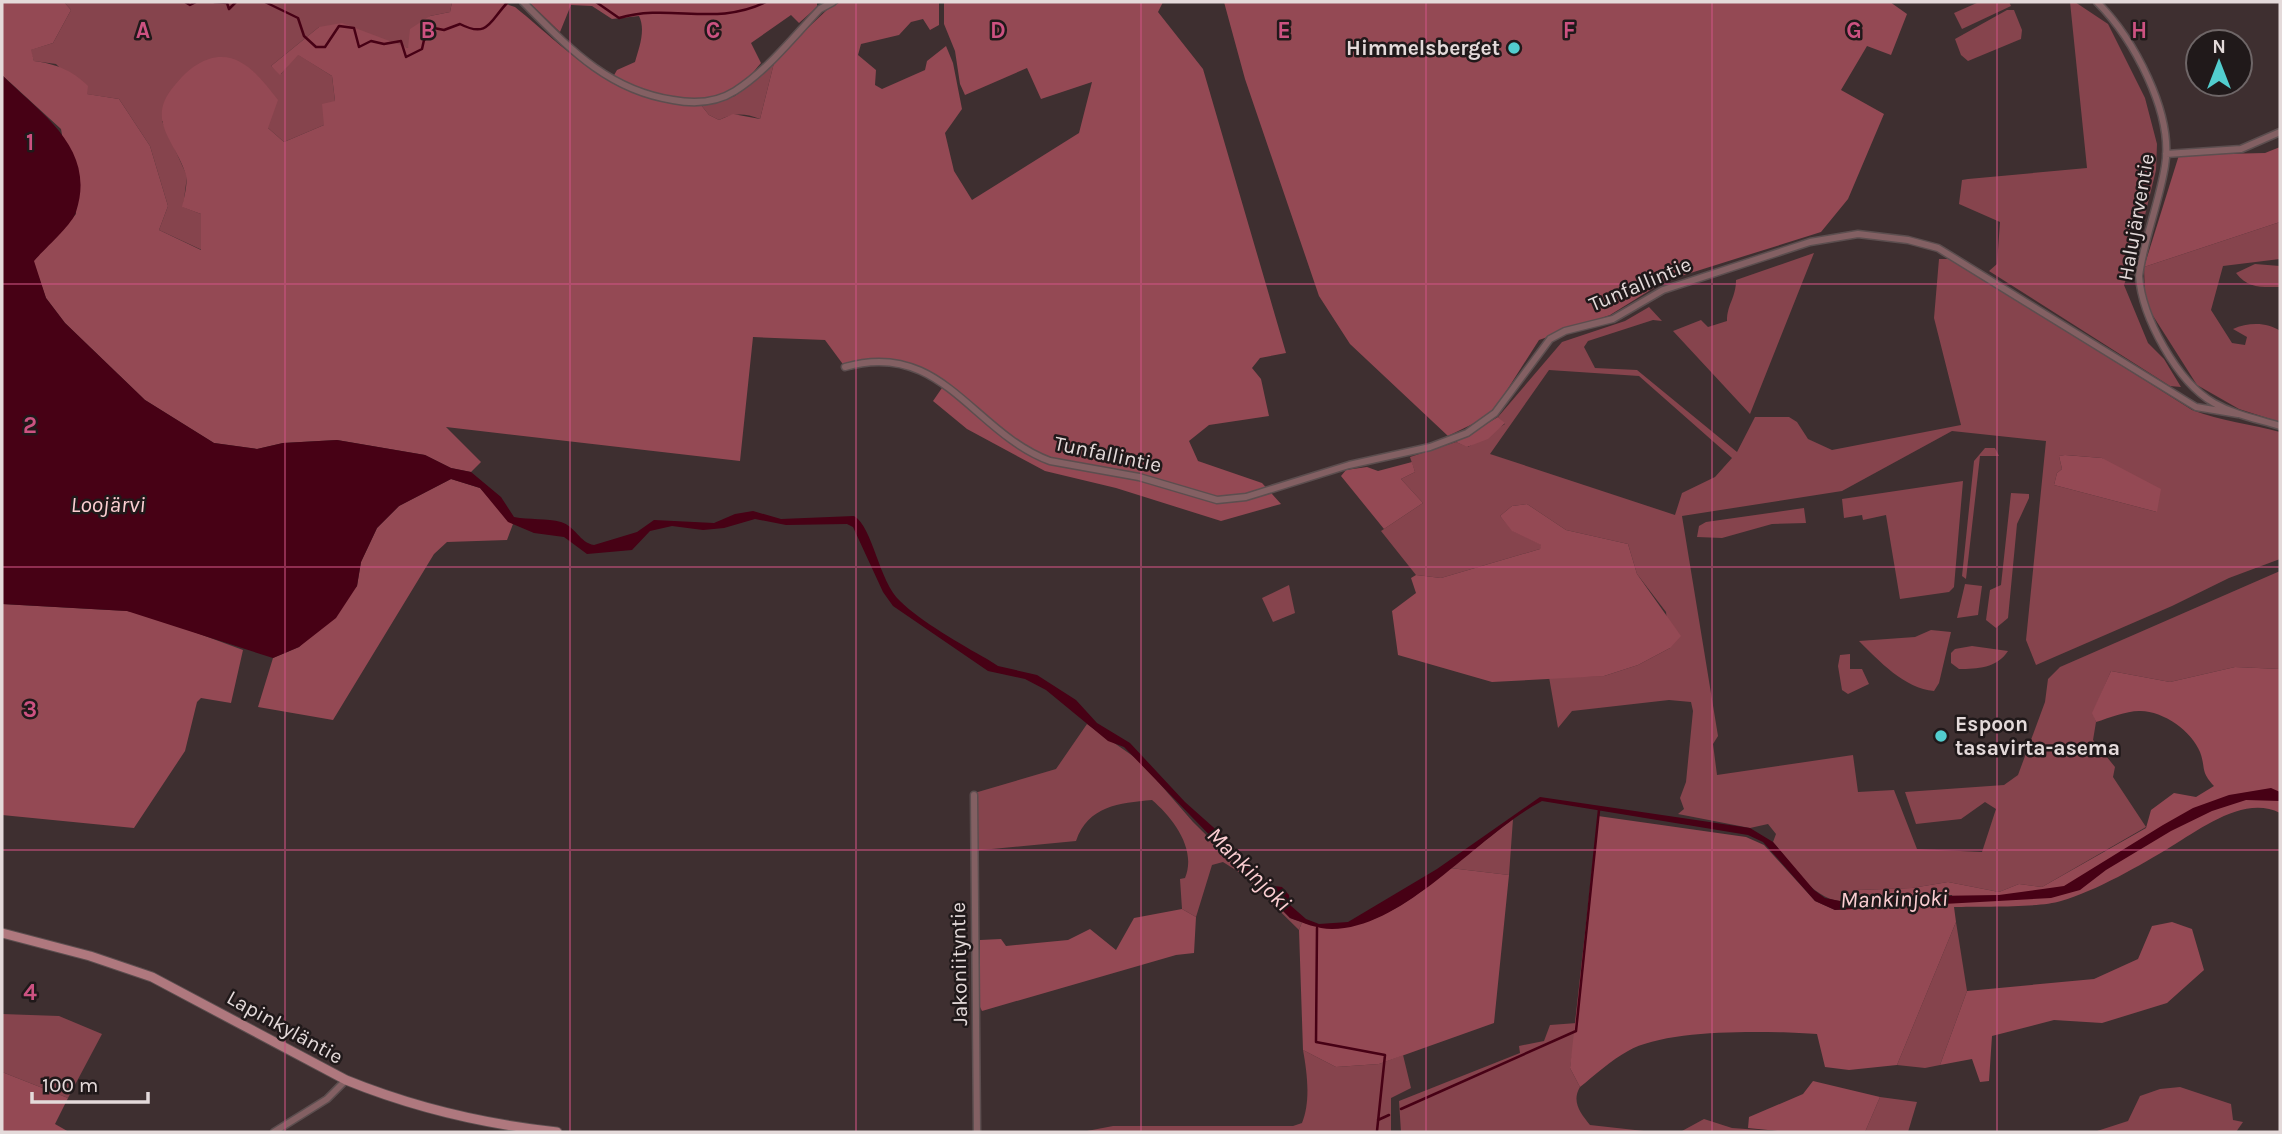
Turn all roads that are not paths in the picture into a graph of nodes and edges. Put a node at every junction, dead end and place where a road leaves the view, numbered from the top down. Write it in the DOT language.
graph roads {
  1 [pos="523,2"];
  2 [pos="833,2"];
  3 [pos="2097,2"];
  4 [pos="2280,132"];
  5 [pos="2166,154"];
  6 [pos="845,367"];
  7 [pos="2238,414"];
  8 [pos="2280,426"];
  9 [pos="974,794"];
  10 [pos="2,933"];
  11 [pos="346,1080"];
  12 [pos="274,1132"];
  13 [pos="557,1132"];
  14 [pos="977,1132"];
  1 -- 2 [label="street"];
  3 -- 5 [label="street, Halujärventie"];
  4 -- 5 [label="street"];
  5 -- 7 [label="street, Halujärventie"];
  6 -- 7 [label="street, Tunfallintie"];
  7 -- 8 [label="street, Halujärventie"];
  9 -- 14 [label="street, Jakoniityntie"];
  10 -- 11 [label="main road, Lapinkyläntie"];
  11 -- 12 [label="street"];
  11 -- 13 [label="main road, Lapinkyläntie"];
}
